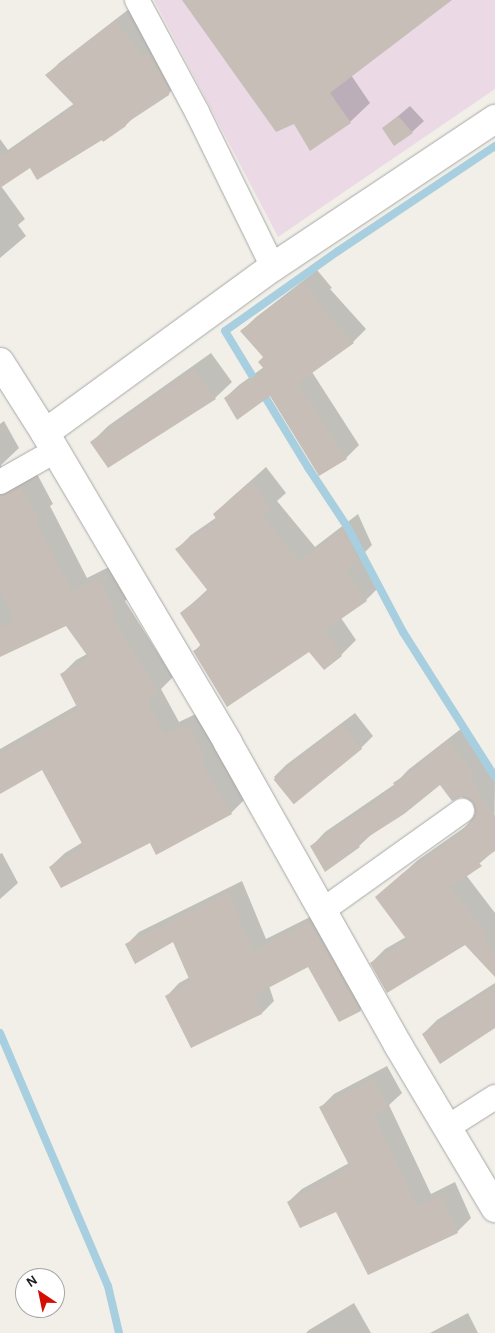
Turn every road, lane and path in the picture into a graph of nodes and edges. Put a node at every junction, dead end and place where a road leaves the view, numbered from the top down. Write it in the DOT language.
graph roads {
  1 [pos="138,0"];
  2 [pos="495,119"];
  3 [pos="273,267"];
  4 [pos="0,362"];
  5 [pos="50,442"];
  6 [pos="0,482"];
  7 [pos="462,810"];
  8 [pos="322,910"];
  9 [pos="495,1097"];
  10 [pos="448,1127"];
  11 [pos="495,1208"];
  1 -- 3 [label="street"];
  2 -- 3 [label="street"];
  3 -- 5 [label="street"];
  4 -- 5 [label="street"];
  5 -- 6 [label="street"];
  5 -- 8 [label="street"];
  7 -- 8 [label="street"];
  8 -- 10 [label="street"];
  9 -- 10 [label="street"];
  10 -- 11 [label="street"];
}
